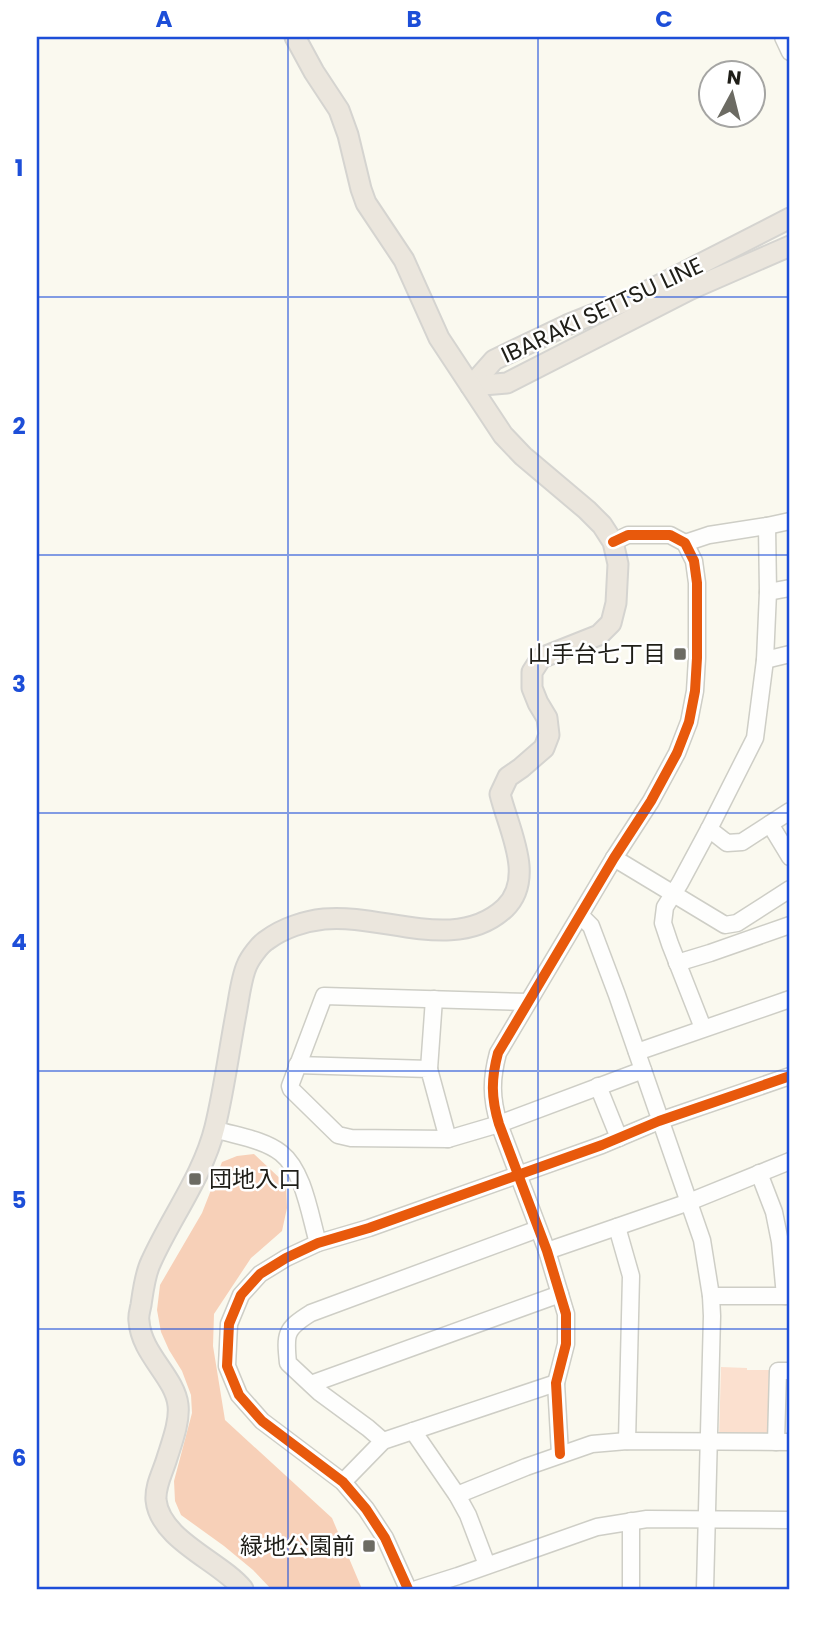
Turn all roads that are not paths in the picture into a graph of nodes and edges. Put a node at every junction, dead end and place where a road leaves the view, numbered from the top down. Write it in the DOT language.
graph roads {
  1 [pos="295,37"];
  2 [pos="783,37"];
  3 [pos="790,52"];
  4 [pos="790,218"];
  5 [pos="790,246"];
  6 [pos="471,386"];
  7 [pos="790,520"];
  8 [pos="767,526"];
  9 [pos="613,542"];
  10 [pos="685,543"];
  11 [pos="790,588"];
  12 [pos="768,592"];
  13 [pos="790,654"];
  14 [pos="765,660"];
  15 [pos="790,811"];
  16 [pos="770,824"];
  17 [pos="709,829"];
  18 [pos="790,857"];
  19 [pos="614,858"];
  20 [pos="790,890"];
  21 [pos="672,893"];
  22 [pos="581,916"];
  23 [pos="790,925"];
  24 [pos="677,963"];
  25 [pos="434,999"];
  26 [pos="790,999"];
  27 [pos="528,1002"];
  28 [pos="704,1028"];
  29 [pos="638,1052"];
  30 [pos="298,1065"];
  31 [pos="429,1069"];
  32 [pos="643,1070"];
  33 [pos="790,1076"];
  34 [pos="598,1087"];
  35 [pos="659,1121"];
  36 [pos="499,1124"];
  37 [pos="214,1129"];
  38 [pos="619,1138"];
  39 [pos="448,1139"];
  40 [pos="790,1161"];
  41 [pos="759,1173"];
  42 [pos="518,1174"];
  43 [pos="689,1202"];
  44 [pos="617,1227"];
  45 [pos="538,1229"];
  46 [pos="785,1240"];
  47 [pos="318,1243"];
  48 [pos="547,1251"];
  49 [pos="560,1294"];
  50 [pos="711,1296"];
  51 [pos="788,1296"];
  52 [pos="790,1371"];
  53 [pos="556,1383"];
  54 [pos="311,1384"];
  55 [pos="413,1432"];
  56 [pos="383,1441"];
  57 [pos="627,1441"];
  58 [pos="709,1441"];
  59 [pos="783,1442"];
  60 [pos="560,1454"];
  61 [pos="343,1482"];
  62 [pos="457,1495"];
  63 [pos="706,1518"];
  64 [pos="790,1520"];
  65 [pos="631,1521"];
  66 [pos="487,1565"];
  67 [pos="461,1583"];
  68 [pos="243,1589"];
  69 [pos="408,1589"];
  70 [pos="417,1589"];
  71 [pos="631,1589"];
  72 [pos="705,1589"];
  1 -- 6 [label="main road"];
  2 -- 3 [label="street"];
  4 -- 6 [label="main road, IBARAKI SETTSU LINE"];
  5 -- 6 [label="main road, IBARAKI SETTSU LINE"];
  6 -- 9 [label="main road"];
  7 -- 8 [label="street"];
  8 -- 10 [label="street"];
  8 -- 12 [label="street"];
  9 -- 10 [label="street"];
  9 -- 37 [label="main road"];
  10 -- 19 [label="street"];
  11 -- 12 [label="street"];
  12 -- 14 [label="street"];
  13 -- 14 [label="street"];
  14 -- 17 [label="street"];
  15 -- 16 [label="street"];
  16 -- 17 [label="street"];
  16 -- 18 [label="street"];
  17 -- 21 [label="street"];
  19 -- 21 [label="street"];
  19 -- 22 [label="street"];
  20 -- 21 [label="street"];
  21 -- 24 [label="street"];
  22 -- 27 [label="street"];
  22 -- 29 [label="street"];
  23 -- 24 [label="street"];
  24 -- 28 [label="street"];
  25 -- 27 [label="street"];
  25 -- 30 [label="street"];
  25 -- 31 [label="street"];
  26 -- 28 [label="street"];
  27 -- 36 [label="street"];
  28 -- 29 [label="street"];
  29 -- 32 [label="street"];
  30 -- 31 [label="street"];
  30 -- 39 [label="street"];
  31 -- 39 [label="street"];
  32 -- 34 [label="street"];
  32 -- 35 [label="street"];
  33 -- 35 [label="street"];
  34 -- 36 [label="street"];
  34 -- 38 [label="street"];
  35 -- 38 [label="street"];
  35 -- 43 [label="street"];
  36 -- 39 [label="street"];
  36 -- 42 [label="street"];
  37 -- 47 [label="street"];
  37 -- 68 [label="main road"];
  38 -- 42 [label="street"];
  40 -- 41 [label="street"];
  41 -- 43 [label="street"];
  41 -- 46 [label="street"];
  42 -- 45 [label="street"];
  42 -- 47 [label="street"];
  43 -- 44 [label="street"];
  43 -- 50 [label="street"];
  44 -- 48 [label="street"];
  44 -- 57 [label="street"];
  45 -- 48 [label="street"];
  45 -- 54 [label="street"];
  46 -- 51 [label="street"];
  47 -- 61 [label="street"];
  48 -- 49 [label="street"];
  49 -- 53 [label="street"];
  49 -- 54 [label="street"];
  50 -- 51 [label="street"];
  50 -- 58 [label="street"];
  52 -- 59 [label="street"];
  53 -- 55 [label="street"];
  53 -- 60 [label="street"];
  54 -- 56 [label="street"];
  55 -- 56 [label="street"];
  55 -- 62 [label="street"];
  56 -- 61 [label="street"];
  57 -- 58 [label="street"];
  57 -- 60 [label="street"];
  58 -- 59 [label="street"];
  58 -- 63 [label="street"];
  60 -- 62 [label="street"];
  61 -- 69 [label="street"];
  62 -- 66 [label="street"];
  63 -- 64 [label="street"];
  63 -- 65 [label="street"];
  63 -- 72 [label="street"];
  65 -- 66 [label="street"];
  65 -- 71 [label="street"];
  66 -- 67 [label="street"];
  67 -- 70 [label="street"];
}
